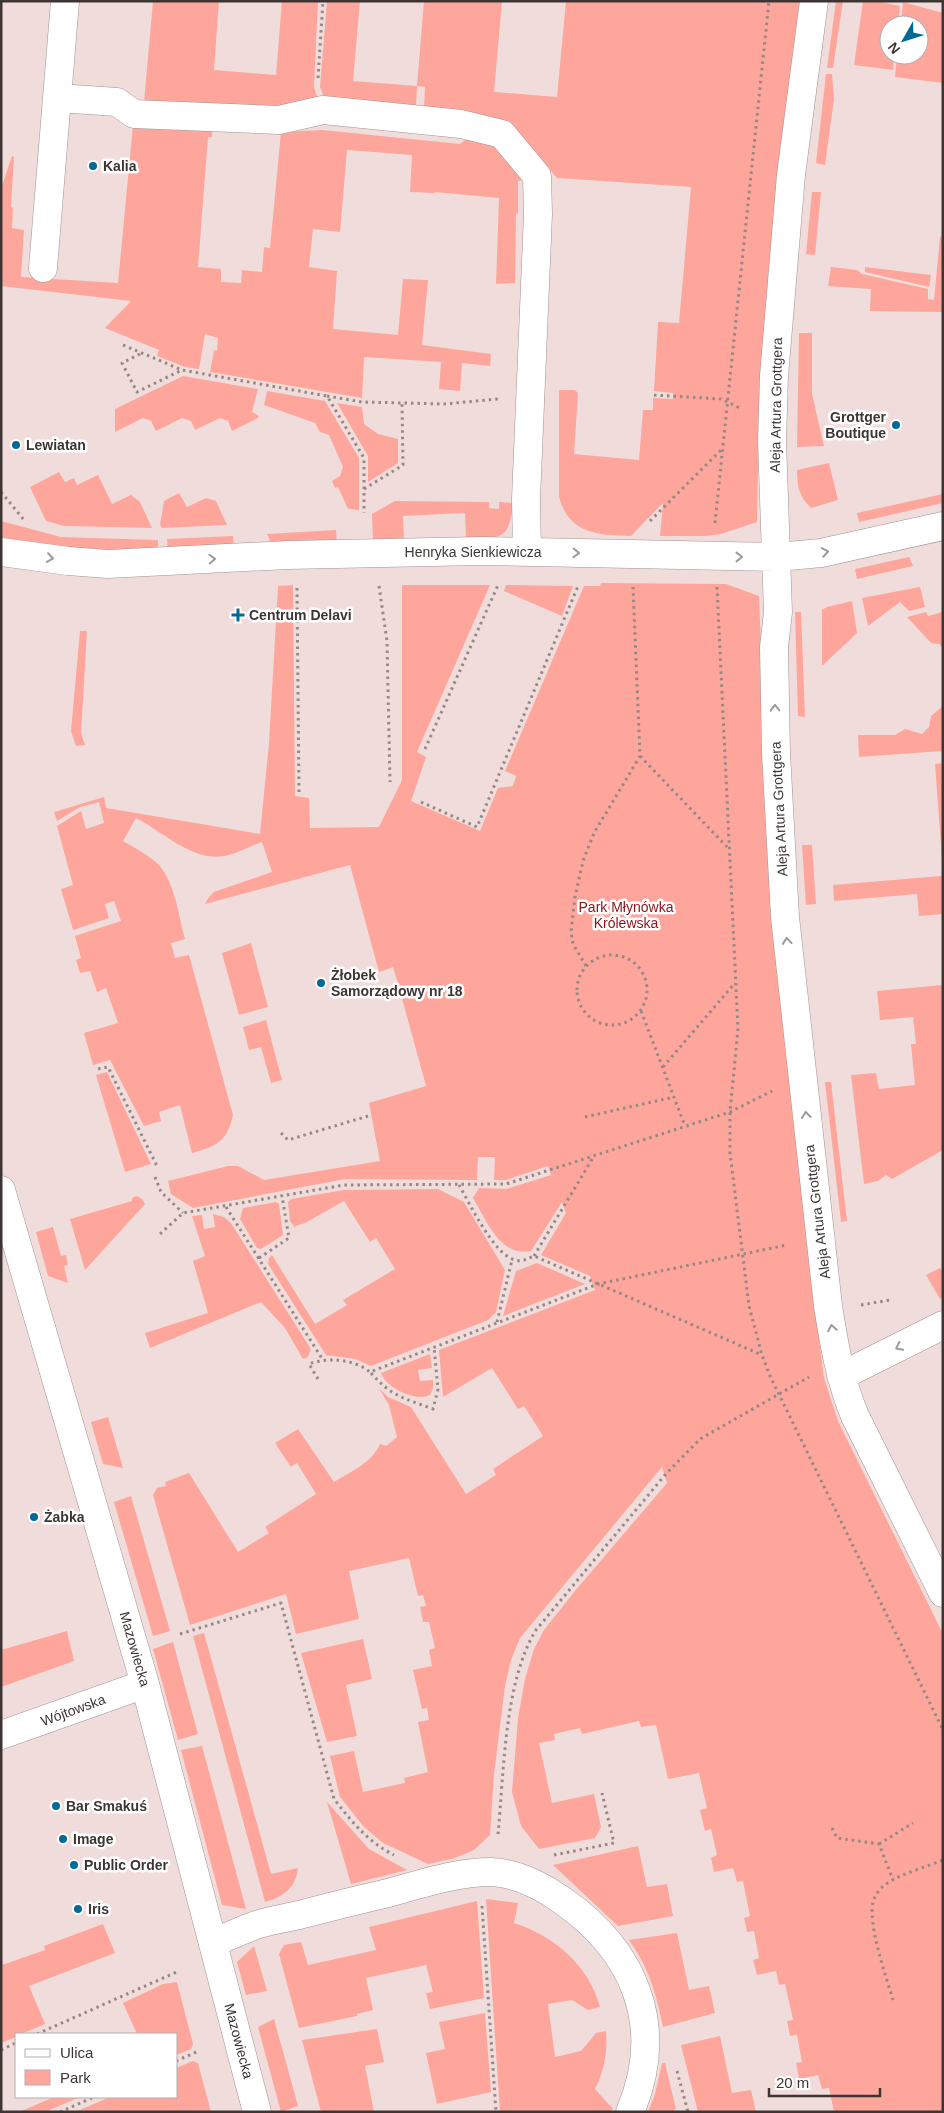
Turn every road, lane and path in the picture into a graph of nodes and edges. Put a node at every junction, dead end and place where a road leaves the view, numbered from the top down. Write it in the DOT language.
graph roads {
  1 [pos="65,1"];
  2 [pos="323,1"];
  3 [pos="769,1"];
  4 [pos="814,1"];
  5 [pos="58,98"];
  6 [pos="323,110"];
  7 [pos="43,268"];
  8 [pos="123,345"];
  9 [pos="141,353"];
  10 [pos="182,370"];
  11 [pos="654,394"];
  12 [pos="327,396"];
  13 [pos="529,400"];
  14 [pos="402,403"];
  15 [pos="728,403"];
  16 [pos="723,448"];
  17 [pos="364,489"];
  18 [pos="1,492"];
  19 [pos="364,513"];
  20 [pos="25,522"];
  21 [pos="650,522"];
  22 [pos="943,526"];
  23 [pos="714,532"];
  24 [pos="528,551"];
  25 [pos="1,552"];
  26 [pos="777,557"];
  27 [pos="378,579"];
  28 [pos="501,579"];
  29 [pos="581,579"];
  30 [pos="632,579"];
  31 [pos="716,579"];
  32 [pos="296,581"];
  33 [pos="425,749"];
  34 [pos="640,756"];
  35 [pos="390,782"];
  36 [pos="299,794"];
  37 [pos="421,802"];
  38 [pos="729,849"];
  39 [pos="586,966"];
  40 [pos="735,982"];
  41 [pos="641,1011"];
  42 [pos="663,1068"];
  43 [pos="98,1069"];
  44 [pos="801,1076"];
  45 [pos="674,1097"];
  46 [pos="730,1112"];
  47 [pos="368,1116"];
  48 [pos="585,1117"];
  49 [pos="686,1126"];
  50 [pos="282,1133"];
  51 [pos="594,1156"];
  52 [pos="157,1166"];
  53 [pos="155,1177"];
  54 [pos="459,1184"];
  55 [pos="1,1190"];
  56 [pos="282,1196"];
  57 [pos="226,1206"];
  58 [pos="183,1213"];
  59 [pos="160,1234"];
  60 [pos="820,1238"];
  61 [pos="742,1254"];
  62 [pos="534,1256"];
  63 [pos="259,1258"];
  64 [pos="512,1260"];
  65 [pos="598,1284"];
  66 [pos="890,1300"];
  67 [pos="858,1306"];
  68 [pos="497,1322"];
  69 [pos="943,1326"];
  70 [pos="434,1347"];
  71 [pos="762,1355"];
  72 [pos="323,1360"];
  73 [pos="370,1372"];
  74 [pos="842,1376"];
  75 [pos="318,1379"];
  76 [pos="778,1393"];
  77 [pos="943,1593"];
  78 [pos="180,1634"];
  79 [pos="145,1684"];
  80 [pos="943,1730"];
  81 [pos="1,1735"];
  82 [pos="602,1793"];
  83 [pos="912,1823"];
  84 [pos="832,1828"];
  85 [pos="498,1834"];
  86 [pos="879,1844"];
  87 [pos="395,1856"];
  88 [pos="546,1857"];
  89 [pos="943,1860"];
  90 [pos="893,1880"];
  91 [pos="482,1905"];
  92 [pos="213,1943"];
  93 [pos="179,1971"];
  94 [pos="893,2000"];
  95 [pos="39,2033"];
  96 [pos="15,2043"];
  97 [pos="1,2050"];
  98 [pos="199,2052"];
  99 [pos="178,2060"];
  100 [pos="92,2098"];
  101 [pos="60,2112"];
  102 [pos="258,2112"];
  103 [pos="496,2112"];
  104 [pos="630,2112"];
  1 -- 5 [label="street"];
  2 -- 6 [label="path"];
  3 -- 15 [label="path"];
  4 -- 26 [label="street, Aleja Artura Grottgera"];
  5 -- 6 [label="street"];
  5 -- 7 [label="street"];
  6 -- 13 [label="street"];
  8 -- 9 [label="path"];
  9 -- 10 [label="path"];
  9 -- 10 [label="path"];
  10 -- 12 [label="path"];
  11 -- 15 [label="path"];
  12 -- 14 [label="path"];
  12 -- 17 [label="path"];
  13 -- 14 [label="path"];
  13 -- 24 [label="street"];
  14 -- 17 [label="path"];
  15 -- 16 [label="path"];
  16 -- 21 [label="path"];
  16 -- 23 [label="path"];
  17 -- 19 [label="path"];
  18 -- 20 [label="path"];
  26 -- 22 [label="street, Henryka Sienkiewicza, one-way"];
  25 -- 24 [label="street, Henryka Sienkiewicza, one-way"];
  24 -- 26 [label="street, Henryka Sienkiewicza, one-way"];
  44 -- 26 [label="street, Aleja Artura Grottgera, one-way"];
  27 -- 35 [label="path"];
  28 -- 33 [label="path"];
  29 -- 37 [label="path"];
  30 -- 34 [label="path"];
  31 -- 38 [label="path"];
  32 -- 36 [label="path"];
  34 -- 38 [label="path"];
  34 -- 39 [label="path"];
  38 -- 40 [label="path"];
  39 -- 41 [label="path"];
  39 -- 41 [label="path"];
  40 -- 42 [label="path"];
  40 -- 46 [label="path"];
  41 -- 42 [label="path"];
  42 -- 45 [label="path"];
  43 -- 52 [label="path"];
  44 -- 46 [label="path"];
  60 -- 44 [label="street, Aleja Artura Grottgera, one-way"];
  45 -- 48 [label="path"];
  45 -- 49 [label="path"];
  46 -- 49 [label="path"];
  46 -- 61 [label="path"];
  47 -- 50 [label="path"];
  49 -- 51 [label="path"];
  51 -- 54 [label="path"];
  51 -- 62 [label="path"];
  53 -- 58 [label="path"];
  54 -- 56 [label="path"];
  54 -- 64 [label="path"];
  55 -- 79 [label="street, Mazowiecka"];
  56 -- 57 [label="path"];
  56 -- 63 [label="path"];
  57 -- 58 [label="path"];
  57 -- 63 [label="path"];
  58 -- 59 [label="path"];
  60 -- 61 [label="path"];
  74 -- 60 [label="street, Aleja Artura Grottgera, one-way"];
  61 -- 65 [label="path"];
  61 -- 71 [label="path"];
  62 -- 64 [label="path"];
  62 -- 65 [label="path"];
  63 -- 72 [label="path"];
  64 -- 68 [label="path"];
  65 -- 68 [label="path"];
  65 -- 71 [label="path"];
  66 -- 67 [label="path"];
  68 -- 70 [label="path"];
  69 -- 74 [label="street, one-way"];
  70 -- 73 [label="path"];
  70 -- 73 [label="path"];
  71 -- 76 [label="path"];
  72 -- 73 [label="path"];
  72 -- 75 [label="path"];
  74 -- 77 [label="street, Aleja Artura Grottgera"];
  76 -- 80 [label="path"];
  76 -- 85 [label="path"];
  78 -- 87 [label="path"];
  79 -- 81 [label="street, Wójtowska"];
  79 -- 92 [label="street, Mazowiecka"];
  82 -- 88 [label="path"];
  83 -- 86 [label="path"];
  84 -- 86 [label="path"];
  86 -- 90 [label="path"];
  89 -- 90 [label="path"];
  90 -- 94 [label="path"];
  91 -- 103 [label="path"];
  92 -- 102 [label="street, Mazowiecka"];
  92 -- 104 [label="street"];
  93 -- 95 [label="path"];
  96 -- 97 [label="path"];
  98 -- 99 [label="path"];
  100 -- 101 [label="path"];
}
